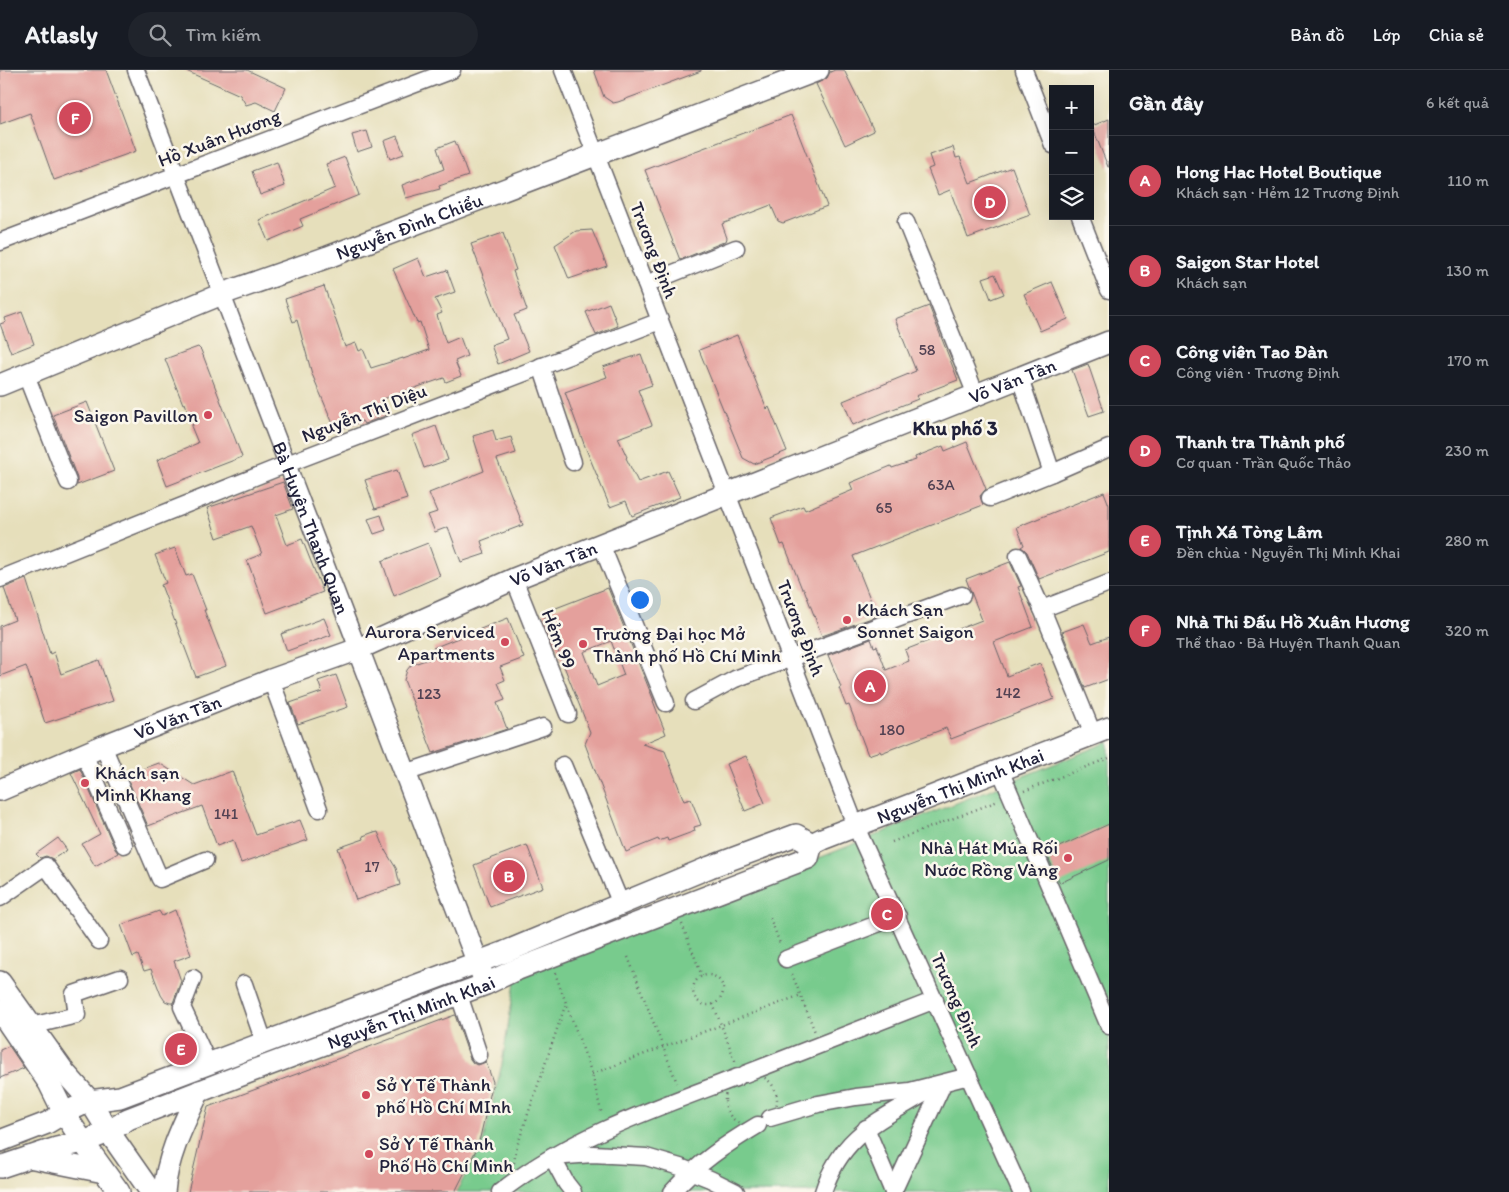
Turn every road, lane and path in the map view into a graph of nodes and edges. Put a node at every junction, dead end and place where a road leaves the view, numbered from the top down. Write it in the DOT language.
graph roads {
  1 [pos="136,70"];
  2 [pos="452,70"];
  3 [pos="563,70"];
  4 [pos="818,70"];
  5 [pos="1024,70"];
  6 [pos="795,74"];
  7 [pos="1049,135"];
  8 [pos="596,155"];
  9 [pos="176,175"];
  10 [pos="1082,220"];
  11 [pos="906,222"];
  12 [pos="0,242"];
  13 [pos="736,248"];
  14 [pos="646,284"];
  15 [pos="1109,290"];
  16 [pos="222,294"];
  17 [pos="660,321"];
  18 [pos="1109,342"];
  19 [pos="541,366"];
  20 [pos="26,375"];
  21 [pos="1020,378"];
  22 [pos="0,385"];
  23 [pos="976,395"];
  24 [pos="1109,448"];
  25 [pos="573,462"];
  26 [pos="287,464"];
  27 [pos="1052,473"];
  28 [pos="68,482"];
  29 [pos="728,494"];
  30 [pos="990,498"];
  31 [pos="601,544"];
  32 [pos="1018,556"];
  33 [pos="0,579"];
  34 [pos="514,579"];
  35 [pos="1109,583"];
  36 [pos="962,595"];
  37 [pos="1042,609"];
  38 [pos="358,649"];
  39 [pos="792,659"];
  40 [pos="271,680"];
  41 [pos="694,701"];
  42 [pos="666,704"];
  43 [pos="568,714"];
  44 [pos="543,727"];
  45 [pos="1101,731"];
  46 [pos="103,746"];
  47 [pos="84,754"];
  48 [pos="563,765"];
  49 [pos="1000,770"];
  50 [pos="405,773"];
  51 [pos="0,790"];
  52 [pos="319,809"];
  53 [pos="856,827"];
  54 [pos="812,844"];
  55 [pos="124,845"];
  56 [pos="205,860"];
  57 [pos="0,898"];
  58 [pos="621,904"];
  59 [pos="898,916"];
  60 [pos="770,918"];
  61 [pos="681,922"];
  62 [pos="100,941"];
  63 [pos="628,957"];
  64 [pos="786,959"];
  65 [pos="478,961"];
  66 [pos="554,969"];
  67 [pos="702,976"];
  68 [pos="120,978"];
  69 [pos="193,978"];
  70 [pos="0,982"];
  71 [pos="244,984"];
  72 [pos="486,984"];
  73 [pos="459,995"];
  74 [pos="801,995"];
  75 [pos="934,1000"];
  76 [pos="566,1002"];
  77 [pos="713,1004"];
  78 [pos="0,1011"];
  79 [pos="722,1025"];
  80 [pos="31,1026"];
  81 [pos="1109,1026"];
  82 [pos="264,1042"];
  83 [pos="820,1045"];
  84 [pos="663,1047"];
  85 [pos="479,1055"];
  86 [pos="208,1064"];
  87 [pos="740,1073"];
  88 [pos="592,1074"];
  89 [pos="969,1076"];
  90 [pos="940,1085"];
  91 [pos="199,1091"];
  92 [pos="683,1098"];
  93 [pos="90,1101"];
  94 [pos="64,1113"];
  95 [pos="764,1122"];
  96 [pos="866,1128"];
  97 [pos="605,1130"];
  98 [pos="109,1132"];
  99 [pos="0,1141"];
  100 [pos="83,1142"];
  101 [pos="27,1157"];
  102 [pos="552,1157"];
  103 [pos="0,1167"];
  104 [pos="104,1172"];
  105 [pos="690,1172"];
  106 [pos="507,1190"];
  107 [pos="119,1192"];
  108 [pos="151,1192"];
  109 [pos="164,1192"];
  110 [pos="573,1192"];
  111 [pos="672,1192"];
  112 [pos="736,1192"];
  113 [pos="823,1192"];
  114 [pos="893,1192"];
  115 [pos="1021,1192"];
  1 -- 9 [label="street, Bà Huyện Thanh Quan"];
  2 -- 9 [label="street, Hồ Xuân Hương"];
  3 -- 8 [label="street, Trương Định"];
  4 -- 6 [label="main road, Nguyễn Đình Chiểu"];
  5 -- 7 [label="street"];
  6 -- 8 [label="main road, Nguyễn Đình Chiểu"];
  8 -- 14 [label="street, Trương Định"];
  8 -- 16 [label="main road, Nguyễn Đình Chiểu"];
  9 -- 12 [label="street, Hồ Xuân Hương"];
  9 -- 16 [label="street, Bà Huyện Thanh Quan"];
  10 -- 15 [label="street"];
  11 -- 23 [label="street"];
  13 -- 14 [label="street"];
  14 -- 17 [label="street, Trương Định"];
  16 -- 20 [label="main road, Nguyễn Đình Chiểu"];
  16 -- 26 [label="street, Bà Huyện Thanh Quan"];
  17 -- 19 [label="street, Nguyễn Thị Diệu"];
  17 -- 29 [label="street, Trương Định"];
  18 -- 21 [label="main road, Võ Văn Tần"];
  19 -- 25 [label="street"];
  19 -- 26 [label="street, Nguyễn Thị Diệu"];
  20 -- 22 [label="main road, Nguyễn Đình Chiểu"];
  20 -- 28 [label="street"];
  21 -- 23 [label="main road, Võ Văn Tần"];
  21 -- 27 [label="street"];
  23 -- 29 [label="main road, Võ Văn Tần"];
  24 -- 27 [label="street"];
  26 -- 33 [label="street, Nguyễn Thị Diệu"];
  26 -- 38 [label="street, Bà Huyện Thanh Quan"];
  27 -- 30 [label="street"];
  29 -- 31 [label="main road, Võ Văn Tần"];
  29 -- 39 [label="street, Trương Định"];
  31 -- 34 [label="main road, Võ Văn Tần"];
  31 -- 42 [label="street"];
  32 -- 37 [label="street"];
  34 -- 38 [label="main road, Võ Văn Tần"];
  34 -- 43 [label="street, Hẻm 99"];
  35 -- 37 [label="street"];
  36 -- 39 [label="street"];
  37 -- 45 [label="street"];
  38 -- 40 [label="main road, Võ Văn Tần"];
  38 -- 50 [label="main road, Bà Huyện Thanh Quan"];
  39 -- 41 [label="street"];
  39 -- 53 [label="street, Trương Định"];
  40 -- 46 [label="main road, Võ Văn Tần"];
  40 -- 52 [label="street"];
  44 -- 50 [label="street"];
  45 -- 49 [label="main road, Nguyễn Thị Minh Khai"];
  46 -- 47 [label="main road, Võ Văn Tần"];
  46 -- 56 [label="street"];
  47 -- 51 [label="main road, Võ Văn Tần"];
  47 -- 55 [label="street"];
  48 -- 58 [label="street"];
  49 -- 53 [label="main road, Nguyễn Thị Minh Khai"];
  49 -- 81 [label="street"];
  50 -- 65 [label="main road, Bà Huyện Thanh Quan"];
  53 -- 54 [label="main road, Nguyễn Thị Minh Khai"];
  53 -- 59 [label="street, Trương Định"];
  54 -- 58 [label="main road, Nguyễn Thị Minh Khai"];
  54 -- 72 [label="main road, Nguyễn Thị Minh Khai"];
  57 -- 62 [label="street"];
  58 -- 65 [label="main road, Nguyễn Thị Minh Khai"];
  59 -- 64 [label="street"];
  59 -- 75 [label="street, Trương Định"];
  60 -- 64 [label="path"];
  61 -- 67 [label="path"];
  63 -- 84 [label="path"];
  64 -- 74 [label="path"];
  65 -- 72 [label="main road, Bà Huyện Thanh Quan"];
  65 -- 82 [label="main road, Nguyễn Thị Minh Khai"];
  66 -- 76 [label="path"];
  67 -- 77 [label="path"];
  67 -- 77 [label="path"];
  68 -- 80 [label="street"];
  69 -- 86 [label="street"];
  70 -- 80 [label="main road"];
  71 -- 82 [label="street"];
  72 -- 73 [label="main road, Nguyễn Thị Minh Khai"];
  73 -- 85 [label="street"];
  73 -- 91 [label="main road, Nguyễn Thị Minh Khai"];
  74 -- 79 [label="path"];
  74 -- 83 [label="path"];
  75 -- 83 [label="street"];
  75 -- 89 [label="street, Trương Định"];
  76 -- 88 [label="path"];
  76 -- 106 [label="path"];
  77 -- 79 [label="path"];
  78 -- 94 [label="main road"];
  79 -- 84 [label="path"];
  79 -- 87 [label="path"];
  80 -- 93 [label="main road"];
  82 -- 86 [label="main road, Nguyễn Thị Minh Khai"];
  83 -- 87 [label="street"];
  84 -- 88 [label="path"];
  84 -- 92 [label="path"];
  86 -- 93 [label="main road, Nguyễn Thị Minh Khai"];
  87 -- 92 [label="street"];
  87 -- 95 [label="path"];
  87 -- 95 [label="path"];
  88 -- 97 [label="path"];
  89 -- 90 [label="street"];
  89 -- 115 [label="street, Trương Định"];
  90 -- 95 [label="street"];
  90 -- 96 [label="street"];
  90 -- 114 [label="street"];
  91 -- 98 [label="main road, Nguyễn Thị Minh Khai"];
  91 -- 109 [label="main road"];
  92 -- 97 [label="street"];
  93 -- 94 [label="main road, Nguyễn Thị Minh Khai"];
  93 -- 98 [label="main road"];
  94 -- 99 [label="main road, Nguyễn Thị Minh Khai"];
  94 -- 100 [label="main road"];
  95 -- 105 [label="street"];
  96 -- 113 [label="street"];
  96 -- 114 [label="street"];
  97 -- 102 [label="street"];
  98 -- 100 [label="main road, Nguyễn Thị Minh Khai"];
  98 -- 108 [label="main road"];
  100 -- 101 [label="main road, Nguyễn Thị Minh Khai"];
  100 -- 104 [label="main road"];
  101 -- 103 [label="main road, Nguyễn Thị Minh Khai"];
  101 -- 104 [label="main road"];
  102 -- 105 [label="street"];
  102 -- 106 [label="street"];
  102 -- 110 [label="street"];
  104 -- 107 [label="main road"];
  105 -- 111 [label="street"];
  105 -- 112 [label="street"];
}
